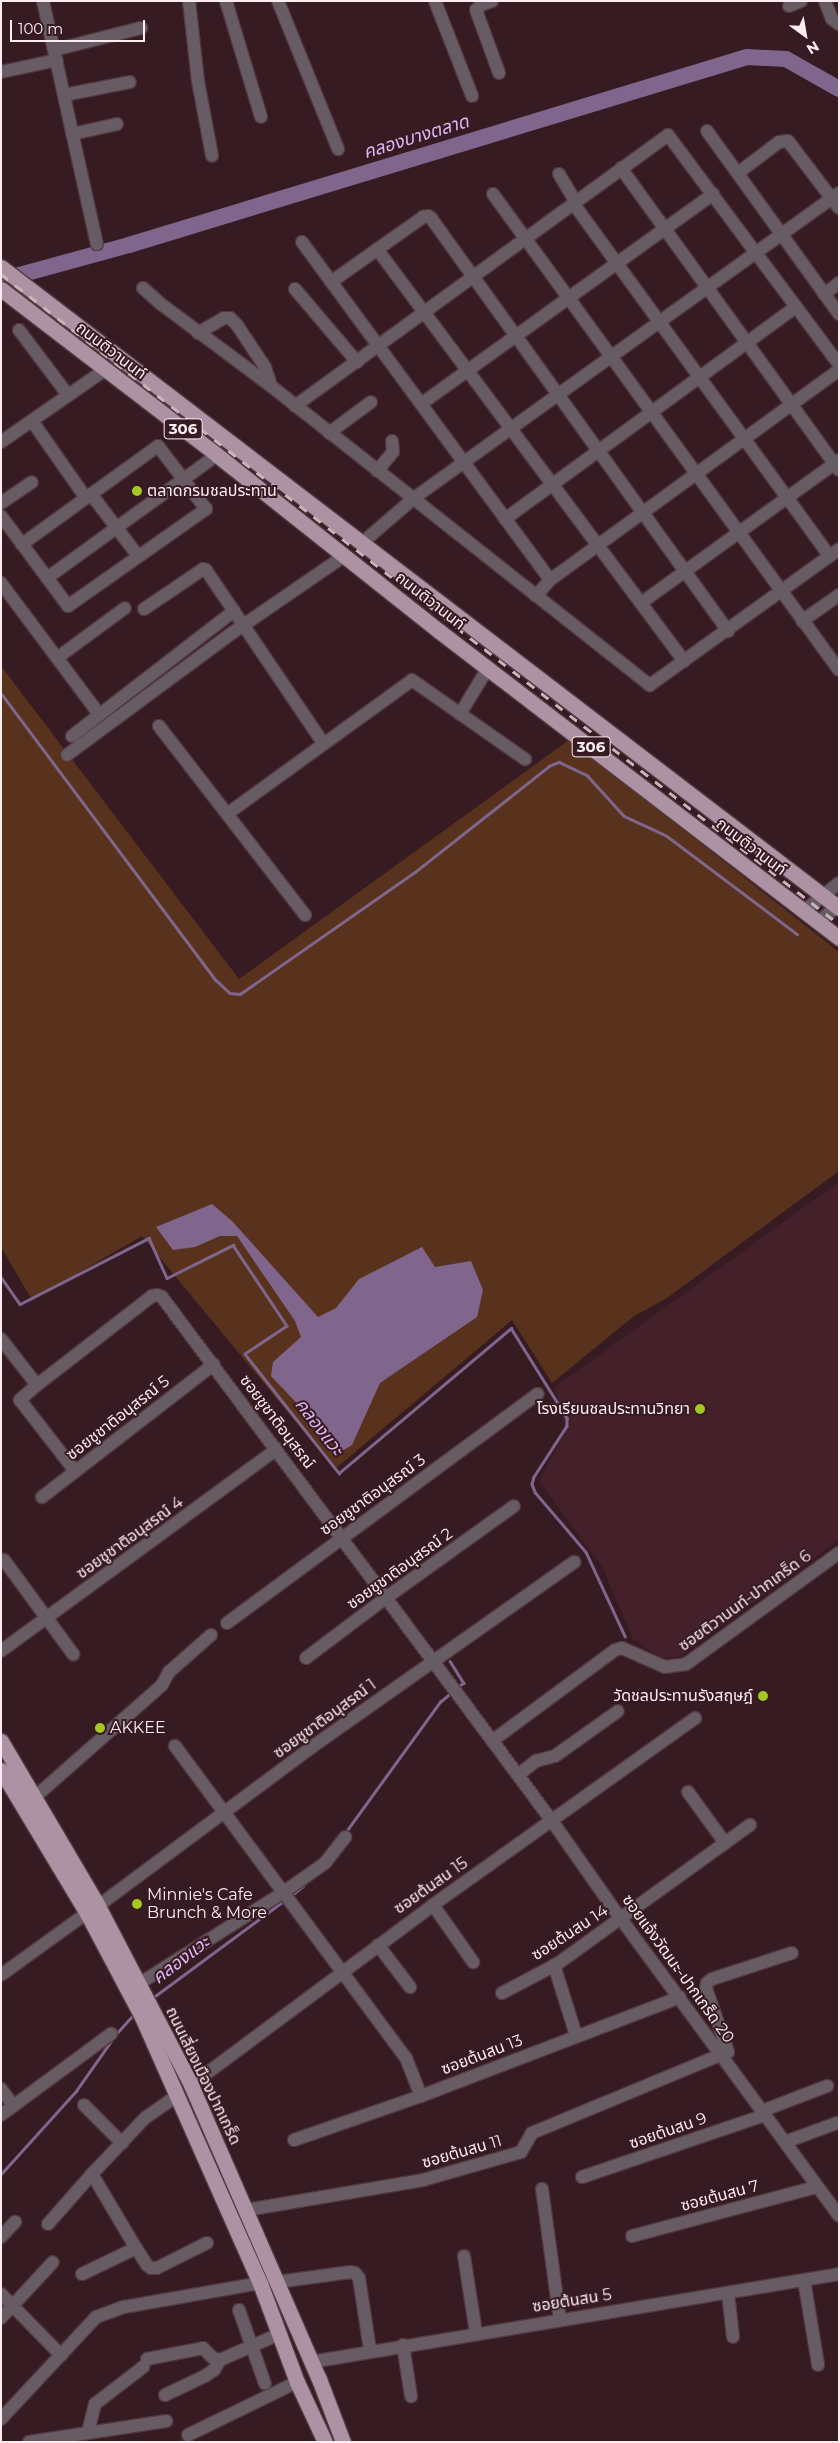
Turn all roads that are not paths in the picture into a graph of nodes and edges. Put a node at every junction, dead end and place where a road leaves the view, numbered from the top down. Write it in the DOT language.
graph roads {
  1 [pos="43,1"];
  2 [pos="189,1"];
  3 [pos="226,1"];
  4 [pos="278,1"];
  5 [pos="435,1"];
  6 [pos="492,1"];
  7 [pos="825,1"];
  8 [pos="839,24"];
  9 [pos="141,28"];
  10 [pos="55,55"];
  11 [pos="1,72"];
  12 [pos="499,73"];
  13 [pos="130,82"];
  14 [pos="64,95"];
  15 [pos="472,96"];
  16 [pos="261,117"];
  17 [pos="117,124"];
  18 [pos="707,131"];
  19 [pos="72,134"];
  20 [pos="338,148"];
  21 [pos="212,156"];
  22 [pos="621,168"];
  23 [pos="738,173"];
  24 [pos="559,174"];
  25 [pos="493,194"];
  26 [pos="713,194"];
  27 [pos="836,200"];
  28 [pos="574,202"];
  29 [pos="665,229"];
  30 [pos="781,235"];
  31 [pos="525,239"];
  32 [pos="302,242"];
  33 [pos="97,244"];
  34 [pos="377,249"];
  35 [pos="756,253"];
  36 [pos="617,263"];
  37 [pos="1,267"];
  38 [pos="474,278"];
  39 [pos="331,282"];
  40 [pos="839,283"];
  41 [pos="143,288"];
  42 [pos="707,288"];
  43 [pos="1,289"];
  44 [pos="295,289"];
  45 [pos="824,294"];
  46 [pos="569,299"];
  47 [pos="796,307"];
  48 [pos="424,312"];
  49 [pos="839,314"];
  50 [pos="659,322"];
  51 [pos="19,330"];
  52 [pos="198,333"];
  53 [pos="517,337"];
  54 [pos="748,344"];
  55 [pos="378,346"];
  56 [pos="611,358"];
  57 [pos="357,362"];
  58 [pos="839,364"];
  59 [pos="106,369"];
  60 [pos="839,370"];
  61 [pos="468,371"];
  62 [pos="700,378"];
  63 [pos="271,386"];
  64 [pos="68,395"];
  65 [pos="559,396"];
  66 [pos="370,402"];
  67 [pos="421,404"];
  68 [pos="792,405"];
  69 [pos="295,406"];
  70 [pos="652,414"];
  71 [pos="32,421"];
  72 [pos="511,429"];
  73 [pos="329,433"];
  74 [pos="744,439"];
  75 [pos="392,441"];
  76 [pos="1,442"];
  77 [pos="600,452"];
  78 [pos="217,455"];
  79 [pos="463,463"];
  80 [pos="837,465"];
  81 [pos="377,471"];
  82 [pos="696,474"];
  83 [pos="183,480"];
  84 [pos="32,482"];
  85 [pos="553,484"];
  86 [pos="89,496"];
  87 [pos="414,498"];
  88 [pos="787,498"];
  89 [pos="1,504"];
  90 [pos="644,514"];
  91 [pos="1,516"];
  92 [pos="505,519"];
  93 [pos="116,528"];
  94 [pos="739,533"];
  95 [pos="363,542"];
  96 [pos="22,544"];
  97 [pos="598,545"];
  98 [pos="834,552"];
  99 [pos="138,556"];
  100 [pos="344,556"];
  101 [pos="686,572"];
  102 [pos="47,578"];
  103 [pos="550,580"];
  104 [pos="1,583"];
  105 [pos="781,592"];
  106 [pos="839,595"];
  107 [pos="536,596"];
  108 [pos="641,603"];
  109 [pos="125,608"];
  110 [pos="144,609"];
  111 [pos="234,611"];
  112 [pos="802,622"];
  113 [pos="243,626"];
  114 [pos="728,631"];
  115 [pos="57,658"];
  116 [pos="684,661"];
  117 [pos="488,668"];
  118 [pos="839,670"];
  119 [pos="99,714"];
  120 [pos="460,714"];
  121 [pos="159,726"];
  122 [pos="72,736"];
  123 [pos="323,742"];
  124 [pos="67,755"];
  125 [pos="525,759"];
  126 [pos="227,814"];
  127 [pos="839,883"];
  128 [pos="823,894"];
  129 [pos="838,907"];
  130 [pos="805,910"];
  131 [pos="305,915"];
  132 [pos="818,922"];
  133 [pos="839,938"];
  134 [pos="1,1338"];
  135 [pos="214,1364"];
  136 [pos="37,1385"];
  137 [pos="538,1394"];
  138 [pos="277,1449"];
  139 [pos="75,1471"];
  140 [pos="42,1497"];
  141 [pos="514,1506"];
  142 [pos="343,1537"];
  143 [pos="839,1552"];
  144 [pos="4,1560"];
  145 [pos="574,1562"];
  146 [pos="387,1597"];
  147 [pos="46,1620"];
  148 [pos="227,1623"];
  149 [pos="211,1635"];
  150 [pos="1,1651"];
  151 [pos="74,1654"];
  152 [pos="306,1658"];
  153 [pos="433,1661"];
  154 [pos="618,1711"];
  155 [pos="695,1718"];
  156 [pos="1,1741"];
  157 [pos="492,1741"];
  158 [pos="175,1746"];
  159 [pos="1,1770"];
  160 [pos="518,1775"];
  161 [pos="688,1792"];
  162 [pos="35,1797"];
  163 [pos="226,1813"];
  164 [pos="552,1821"];
  165 [pos="750,1825"];
  166 [pos="346,1837"];
  167 [pos="725,1843"];
  168 [pos="285,1893"];
  169 [pos="432,1905"];
  170 [pos="92,1909"];
  171 [pos="621,1919"];
  172 [pos="378,1945"];
  173 [pos="792,1953"];
  174 [pos="473,1962"];
  175 [pos="554,1965"];
  176 [pos="342,1971"];
  177 [pos="1,1975"];
  178 [pos="410,1987"];
  179 [pos="135,1988"];
  180 [pos="502,1993"];
  181 [pos="680,1997"];
  182 [pos="147,2014"];
  183 [pos="111,2034"];
  184 [pos="576,2035"];
  185 [pos="721,2054"];
  186 [pos="191,2085"];
  187 [pos="827,2086"];
  188 [pos="1,2089"];
  189 [pos="178,2095"];
  190 [pos="421,2096"];
  191 [pos="84,2105"];
  192 [pos="14,2106"];
  193 [pos="764,2113"];
  194 [pos="1,2116"];
  195 [pos="837,2123"];
  196 [pos="294,2140"];
  197 [pos="785,2142"];
  198 [pos="122,2143"];
  199 [pos="92,2174"];
  200 [pos="582,2177"];
  201 [pos="816,2187"];
  202 [pos="542,2189"];
  203 [pos="246,2210"];
  204 [pos="839,2216"];
  205 [pos="15,2222"];
  206 [pos="48,2224"];
  207 [pos="632,2236"];
  208 [pos="1,2237"];
  209 [pos="207,2243"];
  210 [pos="136,2248"];
  211 [pos="464,2256"];
  212 [pos="53,2262"];
  213 [pos="82,2274"];
  214 [pos="839,2274"];
  215 [pos="804,2280"];
  216 [pos="277,2282"];
  217 [pos="260,2283"];
  218 [pos="1,2294"];
  219 [pos="728,2294"];
  220 [pos="13,2305"];
  221 [pos="239,2310"];
  222 [pos="1,2318"];
  223 [pos="560,2320"];
  224 [pos="476,2333"];
  225 [pos="279,2334"];
  226 [pos="733,2337"];
  227 [pos="403,2345"];
  228 [pos="252,2346"];
  229 [pos="370,2350"];
  230 [pos="61,2355"];
  231 [pos="220,2360"];
  232 [pos="311,2362"];
  233 [pos="818,2365"];
  234 [pos="319,2379"];
  235 [pos="297,2382"];
  236 [pos="266,2384"];
  237 [pos="165,2395"];
  238 [pos="411,2396"];
  239 [pos="308,2406"];
  240 [pos="1,2419"];
  241 [pos="166,2421"];
  242 [pos="88,2432"];
  243 [pos="188,2435"];
  244 [pos="29,2442"];
  245 [pos="319,2442"];
  246 [pos="325,2442"];
  247 [pos="343,2442"];
  248 [pos="350,2442"];
  1 -- 10 [label="street"];
  2 -- 21 [label="street"];
  3 -- 16 [label="street"];
  4 -- 20 [label="street"];
  5 -- 15 [label="street"];
  6 -- 12 [label="street"];
  7 -- 8 [label="street"];
  9 -- 10 [label="street"];
  10 -- 11 [label="street"];
  10 -- 14 [label="street"];
  13 -- 14 [label="street"];
  14 -- 19 [label="street"];
  17 -- 19 [label="street"];
  18 -- 23 [label="street"];
  19 -- 33 [label="street"];
  22 -- 26 [label="street"];
  22 -- 28 [label="street"];
  22 -- 29 [label="street"];
  23 -- 27 [label="street"];
  23 -- 30 [label="street"];
  24 -- 28 [label="street"];
  25 -- 31 [label="street"];
  26 -- 29 [label="street"];
  26 -- 35 [label="street"];
  27 -- 30 [label="street"];
  28 -- 31 [label="street"];
  28 -- 36 [label="street"];
  29 -- 36 [label="street"];
  29 -- 42 [label="street"];
  30 -- 35 [label="street"];
  30 -- 45 [label="street"];
  31 -- 38 [label="street"];
  31 -- 46 [label="street"];
  32 -- 39 [label="street"];
  34 -- 38 [label="street"];
  34 -- 39 [label="street"];
  34 -- 48 [label="street"];
  35 -- 42 [label="street"];
  35 -- 47 [label="street"];
  36 -- 46 [label="street"];
  36 -- 50 [label="street"];
  37 -- 95 [label="main road, ถนนติวานนท์ / 306"];
  38 -- 48 [label="street"];
  38 -- 53 [label="street"];
  39 -- 55 [label="street"];
  40 -- 45 [label="street"];
  41 -- 52 [label="street"];
  42 -- 50 [label="street"];
  42 -- 54 [label="street"];
  43 -- 59 [label="main road, ถนนติวานนท์ / 306"];
  44 -- 57 [label="street"];
  45 -- 49 [label="street"];
  46 -- 53 [label="street"];
  46 -- 56 [label="street"];
  47 -- 54 [label="street"];
  47 -- 58 [label="street"];
  48 -- 55 [label="street"];
  48 -- 61 [label="street"];
  50 -- 56 [label="street"];
  50 -- 62 [label="street"];
  51 -- 64 [label="street"];
  52 -- 63 [label="street"];
  52 -- 63 [label="street"];
  53 -- 61 [label="street"];
  53 -- 65 [label="street"];
  54 -- 62 [label="street"];
  54 -- 68 [label="street"];
  55 -- 57 [label="street"];
  55 -- 67 [label="street"];
  56 -- 65 [label="street"];
  56 -- 70 [label="street"];
  57 -- 69 [label="street"];
  59 -- 64 [label="street"];
  59 -- 78 [label="main road, ถนนติวานนท์ / 306"];
  60 -- 68 [label="street"];
  61 -- 67 [label="street"];
  61 -- 72 [label="street"];
  62 -- 70 [label="street"];
  62 -- 74 [label="street"];
  63 -- 69 [label="street"];
  64 -- 71 [label="street"];
  65 -- 72 [label="street"];
  65 -- 77 [label="street"];
  66 -- 73 [label="street"];
  67 -- 79 [label="street"];
  68 -- 74 [label="street"];
  68 -- 80 [label="street"];
  69 -- 73 [label="street"];
  70 -- 77 [label="street"];
  70 -- 82 [label="street"];
  71 -- 76 [label="street"];
  71 -- 86 [label="street"];
  72 -- 79 [label="street"];
  72 -- 85 [label="street"];
  73 -- 81 [label="street"];
  74 -- 82 [label="street"];
  74 -- 88 [label="street"];
  75 -- 81 [label="street"];
  77 -- 85 [label="street"];
  77 -- 90 [label="street"];
  78 -- 83 [label="street"];
  78 -- 100 [label="main road, ถนนติวานนท์ / 306"];
  79 -- 87 [label="street"];
  79 -- 92 [label="street"];
  80 -- 88 [label="street"];
  81 -- 87 [label="street"];
  82 -- 90 [label="street"];
  82 -- 94 [label="street"];
  83 -- 86 [label="street"];
  83 -- 93 [label="street"];
  83 -- 99 [label="street"];
  84 -- 89 [label="street"];
  85 -- 92 [label="street"];
  85 -- 97 [label="street"];
  86 -- 93 [label="street"];
  86 -- 96 [label="street"];
  87 -- 95 [label="street"];
  87 -- 107 [label="street"];
  88 -- 94 [label="street"];
  88 -- 98 [label="street"];
  90 -- 97 [label="street"];
  90 -- 101 [label="street"];
  91 -- 96 [label="street"];
  92 -- 103 [label="street"];
  93 -- 99 [label="street"];
  93 -- 102 [label="street"];
  94 -- 101 [label="street"];
  94 -- 105 [label="street"];
  95 -- 100 [label="main road"];
  95 -- 128 [label="main road, ถนนติวานนท์ / 306"];
  96 -- 102 [label="street"];
  97 -- 103 [label="street"];
  97 -- 108 [label="street"];
  98 -- 105 [label="street"];
  99 -- 102 [label="street"];
  100 -- 113 [label="street"];
  100 -- 117 [label="main road, ถนนติวานนท์ / 306"];
  101 -- 108 [label="street"];
  101 -- 114 [label="street"];
  103 -- 107 [label="street"];
  104 -- 115 [label="street"];
  105 -- 112 [label="street"];
  105 -- 114 [label="street"];
  106 -- 112 [label="street"];
  107 -- 116 [label="street"];
  108 -- 116 [label="street"];
  109 -- 115 [label="street"];
  110 -- 111 [label="street"];
  111 -- 113 [label="street"];
  111 -- 119 [label="street"];
  112 -- 118 [label="street"];
  113 -- 123 [label="street"];
  113 -- 124 [label="street"];
  114 -- 116 [label="street"];
  115 -- 119 [label="street"];
  117 -- 120 [label="street"];
  117 -- 130 [label="main road, ถนนติวานนท์ / 306"];
  119 -- 122 [label="street"];
  120 -- 123 [label="street"];
  120 -- 125 [label="street"];
  121 -- 126 [label="street"];
  123 -- 126 [label="street"];
  126 -- 131 [label="street"];
  127 -- 128 [label="street"];
  128 -- 129 [label="main road, ถนนติวานนท์ / 306"];
  128 -- 130 [label="street"];
  129 -- 132 [label="street"];
  130 -- 132 [label="main road, ถนนติวานนท์ / 306"];
  132 -- 133 [label="main road, ถนนติวานนท์ / 306"];
  134 -- 136 [label="street"];
  135 -- 136 [label="street, ซอยชูชาติอนุสรณ์"];
  135 -- 138 [label="street, ซอยชูชาติอนุสรณ์"];
  135 -- 139 [label="street, ซอยชูชาติอนุสรณ์ 5"];
  136 -- 139 [label="street"];
  137 -- 142 [label="street, ซอยชูชาติอนุสรณ์ 3"];
  138 -- 142 [label="street, ซอยชูชาติอนุสรณ์"];
  138 -- 147 [label="street, ซอยชูชาติอนุสรณ์ 4"];
  139 -- 140 [label="street, ซอยชูชาติอนุสรณ์ 5"];
  141 -- 146 [label="street, ซอยชูชาติอนุสรณ์ 2"];
  142 -- 146 [label="street, ซอยชูชาติอนุสรณ์"];
  142 -- 148 [label="street, ซอยชูชาติอนุสรณ์ 3"];
  143 -- 157 [label="street, ซอยติวานนท์-ปากเกร็ด 6"];
  144 -- 147 [label="street"];
  145 -- 153 [label="street, ซอยชูชาติอนุสรณ์ 1"];
  146 -- 152 [label="street, ซอยชูชาติอนุสรณ์ 2"];
  146 -- 153 [label="street, ซอยชูชาติอนุสรณ์"];
  147 -- 150 [label="street, ซอยชูชาติอนุสรณ์ 4"];
  147 -- 151 [label="street"];
  149 -- 162 [label="street"];
  153 -- 157 [label="street, ซอยชูชาติอนุสรณ์"];
  153 -- 163 [label="street, ซอยชูชาติอนุสรณ์ 1"];
  154 -- 160 [label="street"];
  155 -- 164 [label="street, ซอยต้นสน 15"];
  156 -- 162 [label="main road, ถนนเลี่ยงเมืองปากเกร็ด"];
  157 -- 160 [label="street, ซอยแจ้งวัฒนะ-ปากเกร็ด 20"];
  158 -- 163 [label="street"];
  159 -- 170 [label="main road, ถนนเลี่ยงเมืองปากเกร็ด"];
  160 -- 164 [label="street, ซอยแจ้งวัฒนะ-ปากเกร็ด 20"];
  161 -- 167 [label="street"];
  162 -- 170 [label="main road, ถนนเลี่ยงเมืองปากเกร็ด"];
  163 -- 168 [label="street"];
  163 -- 170 [label="street, ซอยชูชาติอนุสรณ์ 1"];
  164 -- 169 [label="street, ซอยต้นสน 15"];
  164 -- 171 [label="street, ซอยแจ้งวัฒนะ-ปากเกร็ด 20"];
  165 -- 167 [label="street, ซอยต้นสน 14"];
  166 -- 168 [label="street"];
  167 -- 171 [label="street, ซอยต้นสน 14"];
  168 -- 176 [label="street"];
  168 -- 179 [label="street"];
  169 -- 172 [label="street, ซอยต้นสน 15"];
  169 -- 174 [label="street"];
  170 -- 177 [label="street, ซอยชูชาติอนุสรณ์ 1"];
  170 -- 179 [label="main road, ถนนเลี่ยงเมืองปากเกร็ด"];
  171 -- 175 [label="street, ซอยต้นสน 14"];
  171 -- 181 [label="street, ซอยแจ้งวัฒนะ-ปากเกร็ด 20"];
  172 -- 176 [label="street, ซอยต้นสน 15"];
  172 -- 178 [label="street"];
  173 -- 185 [label="street"];
  175 -- 180 [label="street, ซอยต้นสน 14"];
  175 -- 184 [label="street"];
  176 -- 186 [label="street, ซอยต้นสน 15"];
  176 -- 190 [label="street"];
  179 -- 182 [label="main road, ถนนเลี่ยงเมืองปากเกร็ด"];
  181 -- 184 [label="street, ซอยต้นสน 13"];
  181 -- 185 [label="street, ซอยแจ้งวัฒนะ-ปากเกร็ด 20"];
  182 -- 186 [label="main road, ถนนเลี่ยงเมืองปากเกร็ด"];
  182 -- 189 [label="main road, ถนนเลี่ยงเมืองปากเกร็ด"];
  183 -- 192 [label="street"];
  184 -- 190 [label="street, ซอยต้นสน 13"];
  185 -- 193 [label="street, ซอยแจ้งวัฒนะ-ปากเกร็ด 20"];
  185 -- 203 [label="street, ซอยต้นสน 11"];
  186 -- 203 [label="main road, ถนนเลี่ยงเมืองปากเกร็ด"];
  187 -- 193 [label="street, ซอยต้นสน 9"];
  188 -- 192 [label="street"];
  189 -- 198 [label="street"];
  189 -- 217 [label="main road, ถนนเลี่ยงเมืองปากเกร็ด"];
  190 -- 196 [label="street, ซอยต้นสน 13"];
  191 -- 198 [label="street"];
  192 -- 194 [label="street"];
  193 -- 197 [label="street, ซอยแจ้งวัฒนะ-ปากเกร็ด 20"];
  193 -- 200 [label="street, ซอยต้นสน 9"];
  195 -- 197 [label="street"];
  197 -- 201 [label="street, ซอยแจ้งวัฒนะ-ปากเกร็ด 20"];
  198 -- 199 [label="street"];
  199 -- 206 [label="street"];
  199 -- 210 [label="street"];
  201 -- 204 [label="street, ซอยแจ้งวัฒนะ-ปากเกร็ด 20"];
  201 -- 207 [label="street, ซอยต้นสน 7"];
  202 -- 223 [label="street"];
  203 -- 216 [label="main road, ถนนเลี่ยงเมืองปากเกร็ด"];
  205 -- 208 [label="street"];
  209 -- 210 [label="street"];
  210 -- 213 [label="street"];
  211 -- 224 [label="street"];
  212 -- 220 [label="street"];
  214 -- 215 [label="street, ซอยต้นสน 5"];
  215 -- 219 [label="street, ซอยต้นสน 5"];
  215 -- 233 [label="street"];
  216 -- 229 [label="street"];
  216 -- 232 [label="main road, ถนนเลี่ยงเมืองปากเกร็ด"];
  217 -- 225 [label="main road, ถนนเลี่ยงเมืองปากเกร็ด"];
  217 -- 230 [label="street"];
  218 -- 220 [label="street"];
  219 -- 223 [label="street, ซอยต้นสน 5"];
  219 -- 226 [label="street"];
  220 -- 222 [label="street"];
  220 -- 230 [label="street"];
  221 -- 228 [label="street"];
  223 -- 224 [label="street, ซอยต้นสน 5"];
  224 -- 227 [label="street, ซอยต้นสน 5"];
  225 -- 228 [label="street"];
  225 -- 235 [label="main road, ถนนเลี่ยงเมืองปากเกร็ด"];
  227 -- 229 [label="street, ซอยต้นสน 5"];
  227 -- 238 [label="street"];
  228 -- 231 [label="street"];
  228 -- 236 [label="street"];
  229 -- 232 [label="street, ซอยต้นสน 5"];
  230 -- 240 [label="street"];
  231 -- 237 [label="street"];
  231 -- 242 [label="street"];
  232 -- 234 [label="main road, ถนนเลี่ยงเมืองปากเกร็ด"];
  234 -- 247 [label="main road, ถนนเลี่ยงเมืองปากเกร็ด"];
  234 -- 248 [label="main road"];
  235 -- 239 [label="main road, ถนนเลี่ยงเมืองปากเกร็ด"];
  235 -- 243 [label="street"];
  239 -- 245 [label="main road"];
  239 -- 246 [label="main road, ถนนเลี่ยงเมืองปากเกร็ด"];
  241 -- 242 [label="street"];
  242 -- 244 [label="street"];
}
